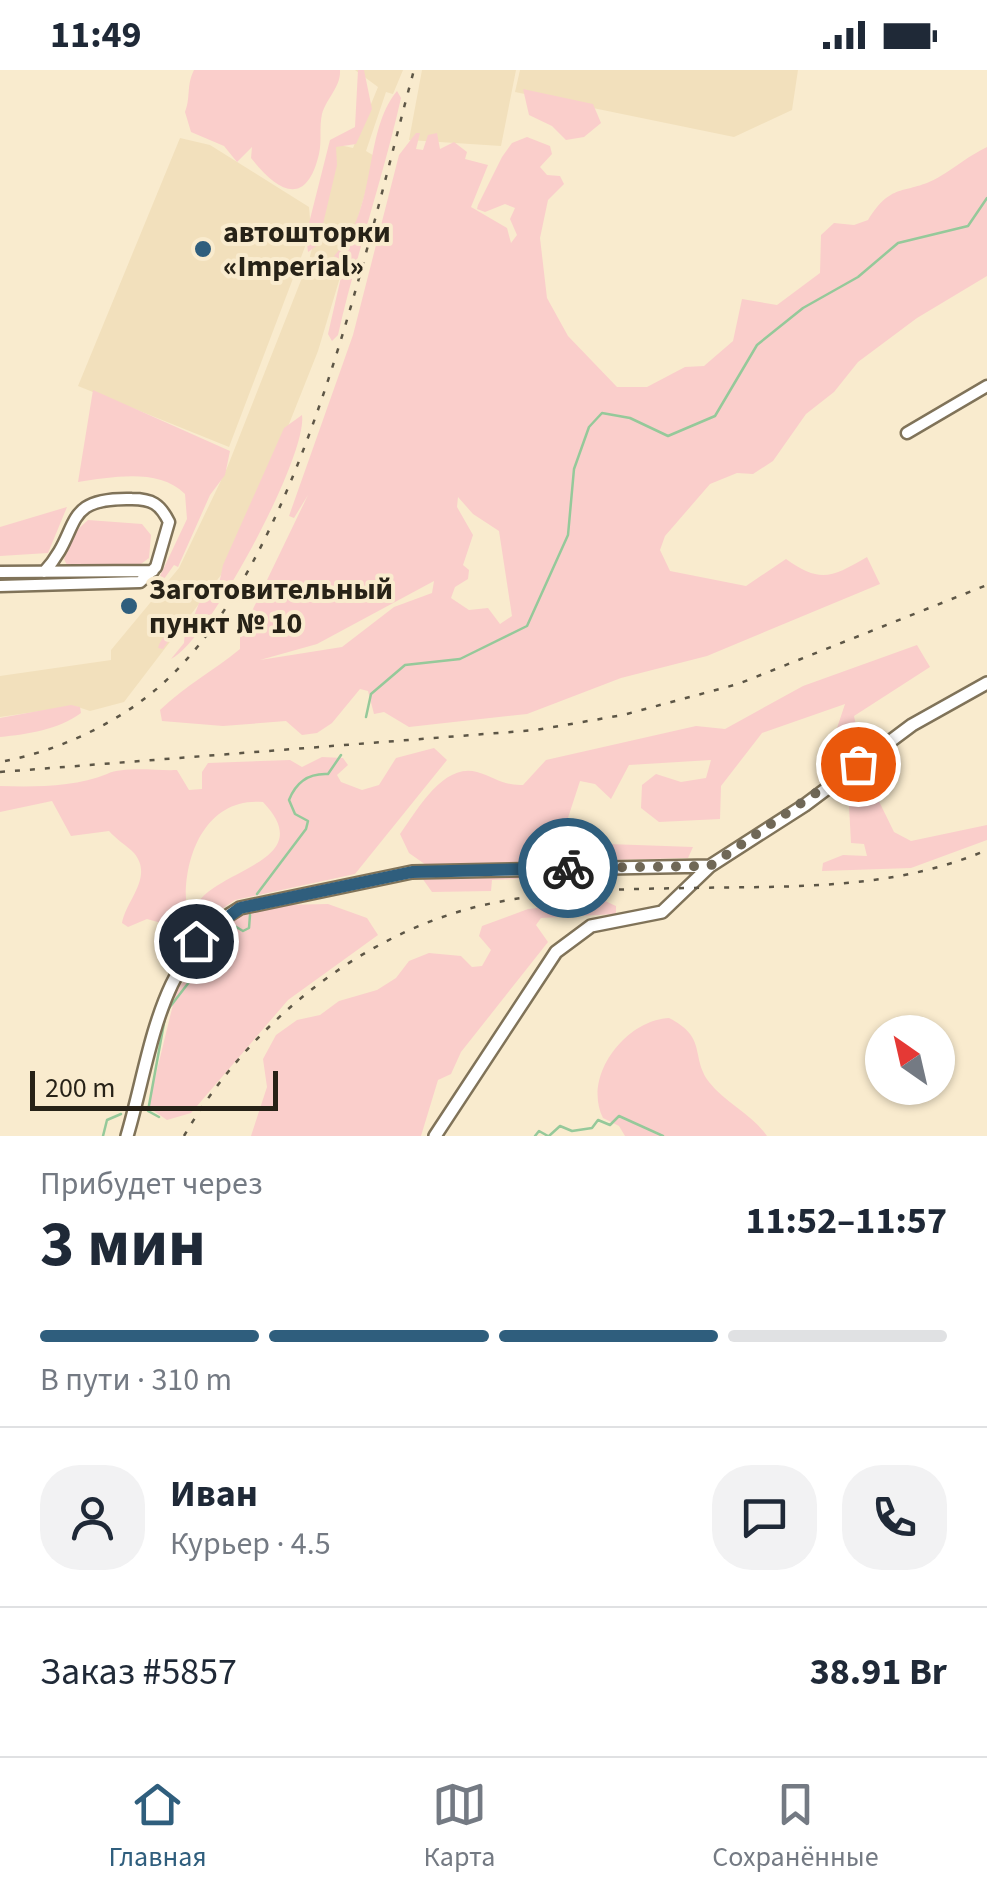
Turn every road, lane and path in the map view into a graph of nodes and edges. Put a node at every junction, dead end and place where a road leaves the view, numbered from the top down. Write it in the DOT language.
graph roads {
  1 [pos="987,386"];
  2 [pos="907,433"];
  3 [pos="153,571"];
  4 [pos="0,572"];
  5 [pos="44,572"];
  6 [pos="0,586"];
  7 [pos="987,683"];
  8 [pos="710,866"];
  9 [pos="126,1136"];
  10 [pos="435,1136"];
  1 -- 2 [label="street"];
  3 -- 5 [label="street"];
  3 -- 5 [label="street"];
  3 -- 6 [label="street"];
  4 -- 5 [label="street"];
  7 -- 8 [label="street"];
  8 -- 9 [label="street"];
  8 -- 10 [label="street"];
}
